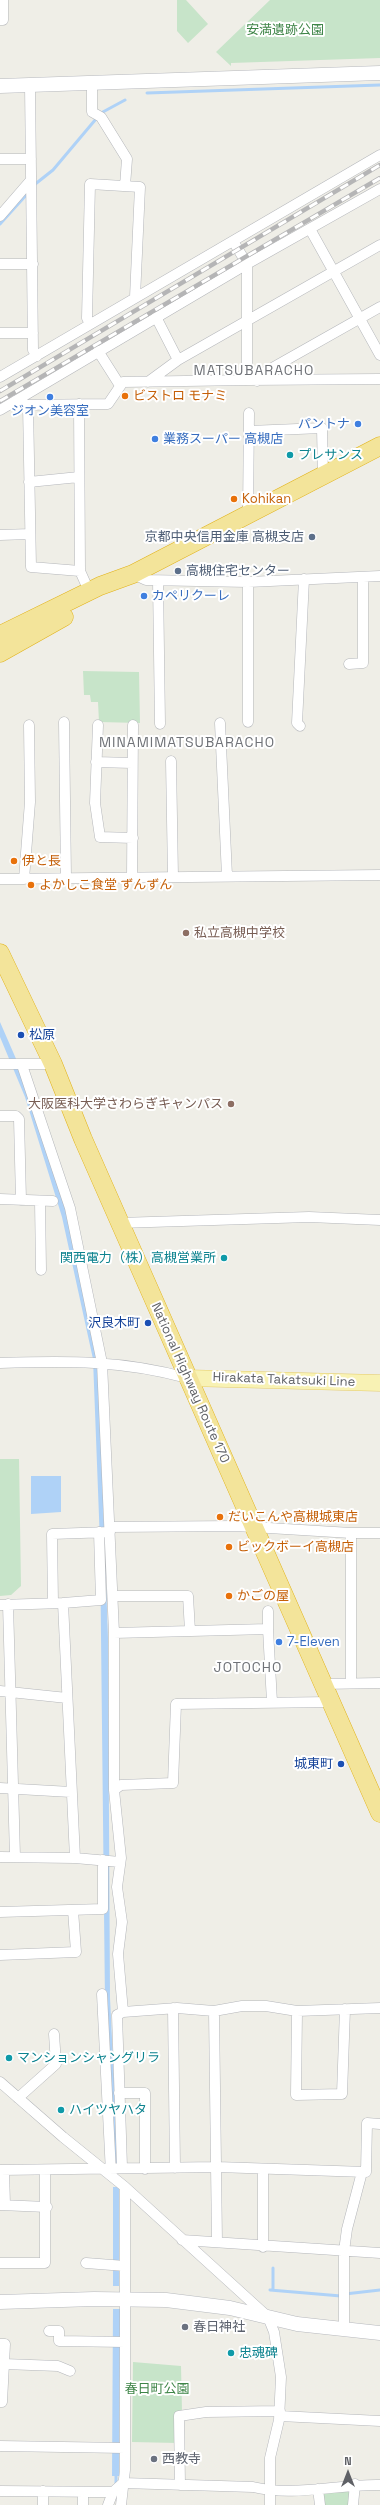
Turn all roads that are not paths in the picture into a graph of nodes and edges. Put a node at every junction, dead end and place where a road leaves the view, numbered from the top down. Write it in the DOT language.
graph roads {
  1 [pos="3,0"];
  2 [pos="0,20"];
  3 [pos="380,73"];
  4 [pos="92,84"];
  5 [pos="30,85"];
  6 [pos="0,86"];
  7 [pos="380,155"];
  8 [pos="0,159"];
  9 [pos="31,159"];
  10 [pos="31,180"];
  11 [pos="125,186"];
  12 [pos="380,189"];
  13 [pos="0,216"];
  14 [pos="310,229"];
  15 [pos="233,241"];
  16 [pos="380,245"];
  17 [pos="0,264"];
  18 [pos="33,264"];
  19 [pos="247,264"];
  20 [pos="334,272"];
  21 [pos="135,297"];
  22 [pos="380,307"];
  23 [pos="156,317"];
  24 [pos="360,319"];
  25 [pos="248,321"];
  26 [pos="90,324"];
  27 [pos="0,333"];
  28 [pos="33,333"];
  29 [pos="98,351"];
  30 [pos="380,355"];
  31 [pos="37,356"];
  32 [pos="178,360"];
  33 [pos="0,377"];
  34 [pos="380,379"];
  35 [pos="252,380"];
  36 [pos="148,382"];
  37 [pos="120,384"];
  38 [pos="15,401"];
  39 [pos="78,404"];
  40 [pos="28,405"];
  41 [pos="0,410"];
  42 [pos="248,413"];
  43 [pos="248,431"];
  44 [pos="380,446"];
  45 [pos="323,476"];
  46 [pos="79,477"];
  47 [pos="29,482"];
  48 [pos="248,515"];
  49 [pos="30,534"];
  50 [pos="0,535"];
  51 [pos="80,571"];
  52 [pos="380,576"];
  53 [pos="128,577"];
  54 [pos="363,577"];
  55 [pos="304,579"];
  56 [pos="158,581"];
  57 [pos="248,582"];
  58 [pos="89,592"];
  59 [pos="1,632"];
  60 [pos="0,653"];
  61 [pos="349,664"];
  62 [pos="64,722"];
  63 [pos="248,722"];
  64 [pos="220,723"];
  65 [pos="29,724"];
  66 [pos="160,724"];
  67 [pos="98,725"];
  68 [pos="133,726"];
  69 [pos="300,726"];
  70 [pos="171,761"];
  71 [pos="96,762"];
  72 [pos="132,763"];
  73 [pos="133,838"];
  74 [pos="380,875"];
  75 [pos="227,876"];
  76 [pos="173,877"];
  77 [pos="66,878"];
  78 [pos="132,878"];
  79 [pos="24,879"];
  80 [pos="0,880"];
  81 [pos="0,953"];
  82 [pos="0,1064"];
  83 [pos="53,1064"];
  84 [pos="17,1065"];
  85 [pos="0,1116"];
  86 [pos="0,1199"];
  87 [pos="21,1200"];
  88 [pos="40,1201"];
  89 [pos="53,1201"];
  90 [pos="380,1220"];
  91 [pos="120,1223"];
  92 [pos="41,1270"];
  93 [pos="0,1363"];
  94 [pos="102,1363"];
  95 [pos="187,1378"];
  96 [pos="380,1383"];
  97 [pos="253,1528"];
  98 [pos="110,1529"];
  99 [pos="99,1532"];
  100 [pos="351,1533"];
  101 [pos="380,1533"];
  102 [pos="113,1596"];
  103 [pos="63,1602"];
  104 [pos="53,1603"];
  105 [pos="4,1604"];
  106 [pos="268,1611"];
  107 [pos="268,1630"];
  108 [pos="190,1631"];
  109 [pos="114,1633"];
  110 [pos="351,1683"];
  111 [pos="380,1683"];
  112 [pos="322,1684"];
  113 [pos="5,1692"];
  114 [pos="67,1698"];
  115 [pos="272,1702"];
  116 [pos="331,1702"];
  117 [pos="0,1788"];
  118 [pos="13,1788"];
  119 [pos="114,1790"];
  120 [pos="71,1792"];
  121 [pos="380,1813"];
  122 [pos="0,1857"];
  123 [pos="15,1857"];
  124 [pos="75,1858"];
  125 [pos="103,1860"];
  126 [pos="120,1862"];
  127 [pos="73,1910"];
  128 [pos="0,1912"];
  129 [pos="0,1955"];
  130 [pos="102,1994"];
  131 [pos="173,2008"];
  132 [pos="380,2008"];
  133 [pos="345,2009"];
  134 [pos="214,2011"];
  135 [pos="297,2011"];
  136 [pos="123,2012"];
  137 [pos="104,2022"];
  138 [pos="117,2023"];
  139 [pos="54,2034"];
  140 [pos="105,2050"];
  141 [pos="118,2050"];
  142 [pos="0,2082"];
  143 [pos="107,2090"];
  144 [pos="119,2091"];
  145 [pos="18,2098"];
  146 [pos="120,2109"];
  147 [pos="108,2110"];
  148 [pos="380,2124"];
  149 [pos="108,2125"];
  150 [pos="120,2125"];
  151 [pos="122,2167"];
  152 [pos="217,2167"];
  153 [pos="175,2168"];
  154 [pos="145,2169"];
  155 [pos="2,2170"];
  156 [pos="45,2170"];
  157 [pos="109,2170"];
  158 [pos="263,2170"];
  159 [pos="362,2172"];
  160 [pos="126,2187"];
  161 [pos="2,2205"];
  162 [pos="47,2207"];
  163 [pos="182,2240"];
  164 [pos="217,2242"];
  165 [pos="263,2247"];
  166 [pos="344,2251"];
  167 [pos="380,2254"];
  168 [pos="86,2263"];
  169 [pos="0,2264"];
  170 [pos="119,2266"];
  171 [pos="125,2299"];
  172 [pos="0,2302"];
  173 [pos="268,2317"];
  174 [pos="344,2330"];
  175 [pos="49,2331"];
  176 [pos="380,2333"];
  177 [pos="119,2342"];
  178 [pos="0,2344"];
  179 [pos="4,2364"];
  180 [pos="70,2371"];
  181 [pos="0,2402"];
  182 [pos="280,2414"];
  183 [pos="380,2422"];
  184 [pos="0,2446"];
  185 [pos="119,2448"];
  186 [pos="122,2483"];
  187 [pos="355,2484"];
  188 [pos="180,2485"];
  189 [pos="380,2485"];
  190 [pos="318,2489"];
  191 [pos="0,2491"];
  192 [pos="43,2491"];
  193 [pos="270,2491"];
  194 [pos="82,2492"];
  195 [pos="113,2492"];
  196 [pos="43,2505"];
  197 [pos="82,2505"];
  198 [pos="108,2505"];
  199 [pos="121,2505"];
  200 [pos="270,2505"];
  201 [pos="320,2505"];
  202 [pos="353,2505"];
  1 -- 2 [label="street"];
  3 -- 4 [label="street"];
  4 -- 5 [label="street"];
  4 -- 11 [label="street"];
  5 -- 6 [label="street"];
  5 -- 9 [label="street"];
  7 -- 15 [label="street"];
  8 -- 9 [label="street"];
  9 -- 10 [label="street"];
  10 -- 13 [label="street"];
  10 -- 18 [label="street"];
  11 -- 21 [label="street"];
  11 -- 26 [label="street"];
  12 -- 14 [label="street"];
  14 -- 19 [label="street"];
  14 -- 20 [label="street"];
  15 -- 19 [label="street"];
  15 -- 21 [label="street"];
  16 -- 20 [label="street"];
  17 -- 18 [label="street"];
  18 -- 28 [label="street"];
  19 -- 23 [label="street"];
  19 -- 25 [label="street"];
  20 -- 24 [label="street"];
  20 -- 25 [label="street"];
  21 -- 26 [label="street"];
  22 -- 24 [label="street"];
  23 -- 29 [label="street"];
  23 -- 32 [label="street"];
  24 -- 30 [label="street"];
  24 -- 35 [label="street"];
  25 -- 32 [label="street"];
  25 -- 35 [label="street"];
  26 -- 31 [label="street"];
  27 -- 28 [label="street"];
  28 -- 31 [label="street"];
  29 -- 37 [label="street"];
  29 -- 38 [label="street"];
  31 -- 33 [label="street"];
  32 -- 36 [label="street"];
  34 -- 35 [label="street"];
  35 -- 36 [label="street"];
  36 -- 37 [label="street"];
  37 -- 39 [label="street"];
  38 -- 40 [label="street"];
  38 -- 41 [label="street"];
  39 -- 40 [label="street"];
  39 -- 46 [label="street"];
  40 -- 47 [label="street"];
  42 -- 43 [label="street"];
  43 -- 45 [label="street"];
  43 -- 48 [label="street"];
  44 -- 45 [label="highway"];
  45 -- 48 [label="highway"];
  46 -- 47 [label="street"];
  46 -- 51 [label="street"];
  47 -- 49 [label="street"];
  48 -- 53 [label="highway"];
  49 -- 50 [label="street"];
  49 -- 51 [label="street"];
  51 -- 58 [label="street"];
  52 -- 54 [label="street"];
  53 -- 56 [label="street"];
  53 -- 58 [label="highway"];
  53 -- 60 [label="highway"];
  54 -- 55 [label="street"];
  54 -- 61 [label="street"];
  55 -- 57 [label="street"];
  55 -- 69 [label="street"];
  56 -- 57 [label="street"];
  56 -- 66 [label="street"];
  57 -- 63 [label="street"];
  58 -- 59 [label="highway"];
  62 -- 77 [label="street"];
  64 -- 75 [label="street"];
  65 -- 79 [label="street"];
  67 -- 71 [label="street"];
  68 -- 72 [label="street"];
  70 -- 76 [label="street"];
  71 -- 72 [label="street"];
  71 -- 73 [label="street"];
  72 -- 73 [label="street"];
  73 -- 78 [label="street"];
  74 -- 75 [label="street"];
  75 -- 76 [label="street"];
  76 -- 78 [label="street"];
  77 -- 78 [label="street"];
  77 -- 79 [label="street"];
  79 -- 80 [label="street"];
  81 -- 83 [label="highway, National Highway Route 170"];
  82 -- 84 [label="street"];
  83 -- 84 [label="street"];
  83 -- 91 [label="highway, National Highway Route 170"];
  84 -- 94 [label="street"];
  85 -- 87 [label="street"];
  86 -- 87 [label="street"];
  87 -- 88 [label="street"];
  88 -- 89 [label="street"];
  88 -- 92 [label="street"];
  90 -- 91 [label="street"];
  91 -- 95 [label="highway, National Highway Route 170"];
  93 -- 94 [label="street"];
  94 -- 95 [label="street"];
  94 -- 98 [label="street"];
  95 -- 96 [label="main road, Hirakata Takatsuki Line"];
  95 -- 97 [label="highway, National Highway Route 170"];
  97 -- 98 [label="street"];
  97 -- 100 [label="street"];
  97 -- 112 [label="highway, National Highway Route 170"];
  98 -- 99 [label="street"];
  98 -- 102 [label="street"];
  99 -- 103 [label="street"];
  99 -- 104 [label="street"];
  100 -- 101 [label="street"];
  100 -- 110 [label="street"];
  102 -- 108 [label="street"];
  102 -- 109 [label="street"];
  103 -- 104 [label="street"];
  103 -- 114 [label="street"];
  104 -- 105 [label="street"];
  105 -- 113 [label="street"];
  106 -- 107 [label="street"];
  107 -- 108 [label="street"];
  107 -- 115 [label="street"];
  108 -- 109 [label="street"];
  109 -- 119 [label="street"];
  110 -- 111 [label="street"];
  110 -- 112 [label="street"];
  112 -- 116 [label="highway, National Highway Route 170"];
  113 -- 114 [label="street"];
  113 -- 118 [label="street"];
  114 -- 120 [label="street"];
  115 -- 116 [label="street"];
  115 -- 119 [label="street"];
  116 -- 121 [label="highway, National Highway Route 170"];
  117 -- 118 [label="street"];
  118 -- 120 [label="street"];
  118 -- 123 [label="street"];
  119 -- 126 [label="street"];
  120 -- 124 [label="street"];
  122 -- 123 [label="street"];
  123 -- 124 [label="street"];
  124 -- 125 [label="street"];
  125 -- 126 [label="street"];
  125 -- 127 [label="street"];
  126 -- 136 [label="street"];
  127 -- 128 [label="street"];
  127 -- 129 [label="street"];
  130 -- 137 [label="street"];
  131 -- 134 [label="street"];
  131 -- 136 [label="street"];
  131 -- 153 [label="street"];
  132 -- 133 [label="street"];
  133 -- 135 [label="street"];
  133 -- 135 [label="street"];
  134 -- 135 [label="street"];
  134 -- 152 [label="street"];
  136 -- 138 [label="street"];
  137 -- 138 [label="street"];
  137 -- 140 [label="street"];
  138 -- 141 [label="street"];
  139 -- 145 [label="street"];
  140 -- 141 [label="street"];
  140 -- 143 [label="street"];
  141 -- 144 [label="street"];
  142 -- 145 [label="street"];
  143 -- 144 [label="street"];
  143 -- 147 [label="street"];
  144 -- 146 [label="street"];
  144 -- 154 [label="street"];
  145 -- 157 [label="street"];
  146 -- 147 [label="street"];
  146 -- 150 [label="street"];
  147 -- 149 [label="street"];
  148 -- 159 [label="street"];
  149 -- 150 [label="street"];
  149 -- 157 [label="street"];
  150 -- 151 [label="street"];
  151 -- 154 [label="street"];
  151 -- 157 [label="street"];
  152 -- 153 [label="street"];
  152 -- 158 [label="street"];
  152 -- 164 [label="street"];
  153 -- 154 [label="street"];
  155 -- 156 [label="street"];
  155 -- 161 [label="street"];
  156 -- 157 [label="street"];
  156 -- 162 [label="street"];
  157 -- 160 [label="street"];
  158 -- 159 [label="street"];
  158 -- 165 [label="street"];
  159 -- 166 [label="street"];
  160 -- 163 [label="street"];
  160 -- 170 [label="street"];
  161 -- 162 [label="street"];
  162 -- 169 [label="street"];
  163 -- 164 [label="street"];
  163 -- 173 [label="street"];
  164 -- 165 [label="street"];
  165 -- 166 [label="street"];
  166 -- 167 [label="street"];
  166 -- 174 [label="street"];
  168 -- 170 [label="street"];
  170 -- 171 [label="street"];
  171 -- 172 [label="street"];
  171 -- 173 [label="street"];
  171 -- 177 [label="street"];
  173 -- 174 [label="street"];
  173 -- 182 [label="street"];
  174 -- 176 [label="street"];
  175 -- 177 [label="street"];
  177 -- 185 [label="street"];
  178 -- 179 [label="street"];
  179 -- 180 [label="street"];
  179 -- 181 [label="street"];
  182 -- 183 [label="street"];
  182 -- 188 [label="street"];
  182 -- 193 [label="street"];
  184 -- 185 [label="street"];
  185 -- 186 [label="street"];
  186 -- 188 [label="street"];
  186 -- 195 [label="street"];
  186 -- 199 [label="street"];
  187 -- 189 [label="street"];
  187 -- 190 [label="street"];
  187 -- 202 [label="street"];
  188 -- 193 [label="street"];
  190 -- 193 [label="street"];
  190 -- 201 [label="street"];
  191 -- 192 [label="street"];
  192 -- 194 [label="street"];
  192 -- 196 [label="street"];
  193 -- 200 [label="street"];
  194 -- 195 [label="street"];
  194 -- 197 [label="street"];
  195 -- 198 [label="street"];
}
